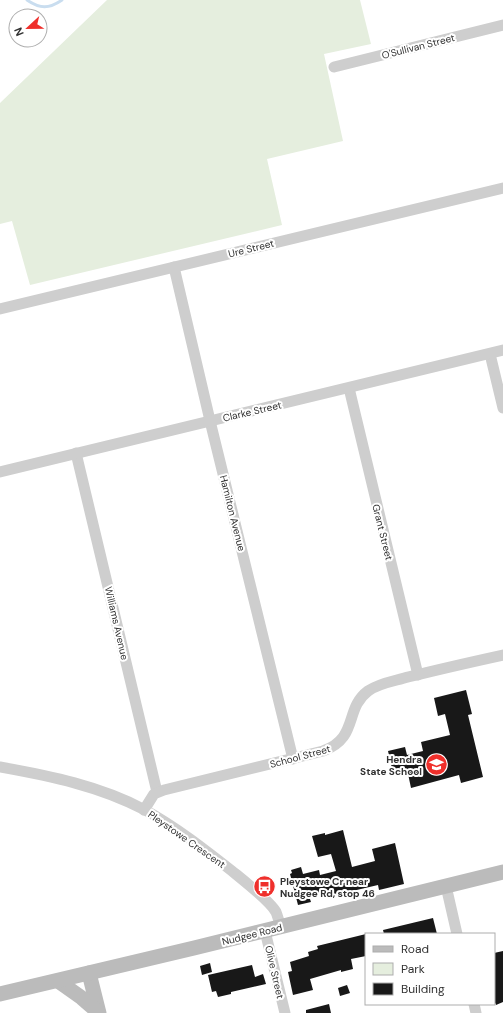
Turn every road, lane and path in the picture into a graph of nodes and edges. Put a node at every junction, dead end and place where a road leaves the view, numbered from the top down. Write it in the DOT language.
graph roads {
  1 [pos="503,25"];
  2 [pos="334,66"];
  3 [pos="503,188"];
  4 [pos="174,267"];
  5 [pos="0,310"];
  6 [pos="503,350"];
  7 [pos="490,354"];
  8 [pos="349,388"];
  9 [pos="503,408"];
  10 [pos="211,421"];
  11 [pos="76,453"];
  12 [pos="0,472"];
  13 [pos="503,655"];
  14 [pos="418,675"];
  15 [pos="293,759"];
  16 [pos="0,766"];
  17 [pos="158,792"];
  18 [pos="144,810"];
  19 [pos="503,872"];
  20 [pos="446,886"];
  21 [pos="281,927"];
  22 [pos="265,930"];
  23 [pos="457,933"];
  24 [pos="89,974"];
  25 [pos="58,981"];
  26 [pos="0,994"];
  27 [pos="98,1012"];
  28 [pos="285,1013"];
  1 -- 2 [label="street, O'Sullivan Street"];
  3 -- 4 [label="street, Ure Street"];
  4 -- 5 [label="street, Ure Street"];
  4 -- 10 [label="street, Hamilton Avenue"];
  6 -- 7 [label="street, Clarke Street"];
  7 -- 8 [label="street, Clarke Street"];
  7 -- 9 [label="street"];
  8 -- 10 [label="street, Clarke Street"];
  8 -- 14 [label="street, Grant Street"];
  10 -- 11 [label="street, Clarke Street"];
  10 -- 15 [label="street, Hamilton Avenue"];
  11 -- 12 [label="street, Clarke Street"];
  11 -- 17 [label="street, Williams Avenue"];
  13 -- 14 [label="street, School Street"];
  14 -- 15 [label="street, School Street"];
  15 -- 17 [label="street, School Street"];
  16 -- 18 [label="street, Pleystowe Crescent"];
  17 -- 18 [label="street"];
  18 -- 21 [label="street, Pleystowe Crescent"];
  19 -- 20 [label="main road, Nudgee Road"];
  20 -- 21 [label="main road, Nudgee Road"];
  20 -- 23 [label="street"];
  21 -- 22 [label="main road, Nudgee Road"];
  22 -- 24 [label="main road, Nudgee Road"];
  22 -- 28 [label="street, Olive Street"];
  24 -- 25 [label="main road, Nudgee Road"];
  24 -- 27 [label="main road"];
  25 -- 26 [label="main road, Nudgee Road"];
  25 -- 27 [label="main road"];
}
